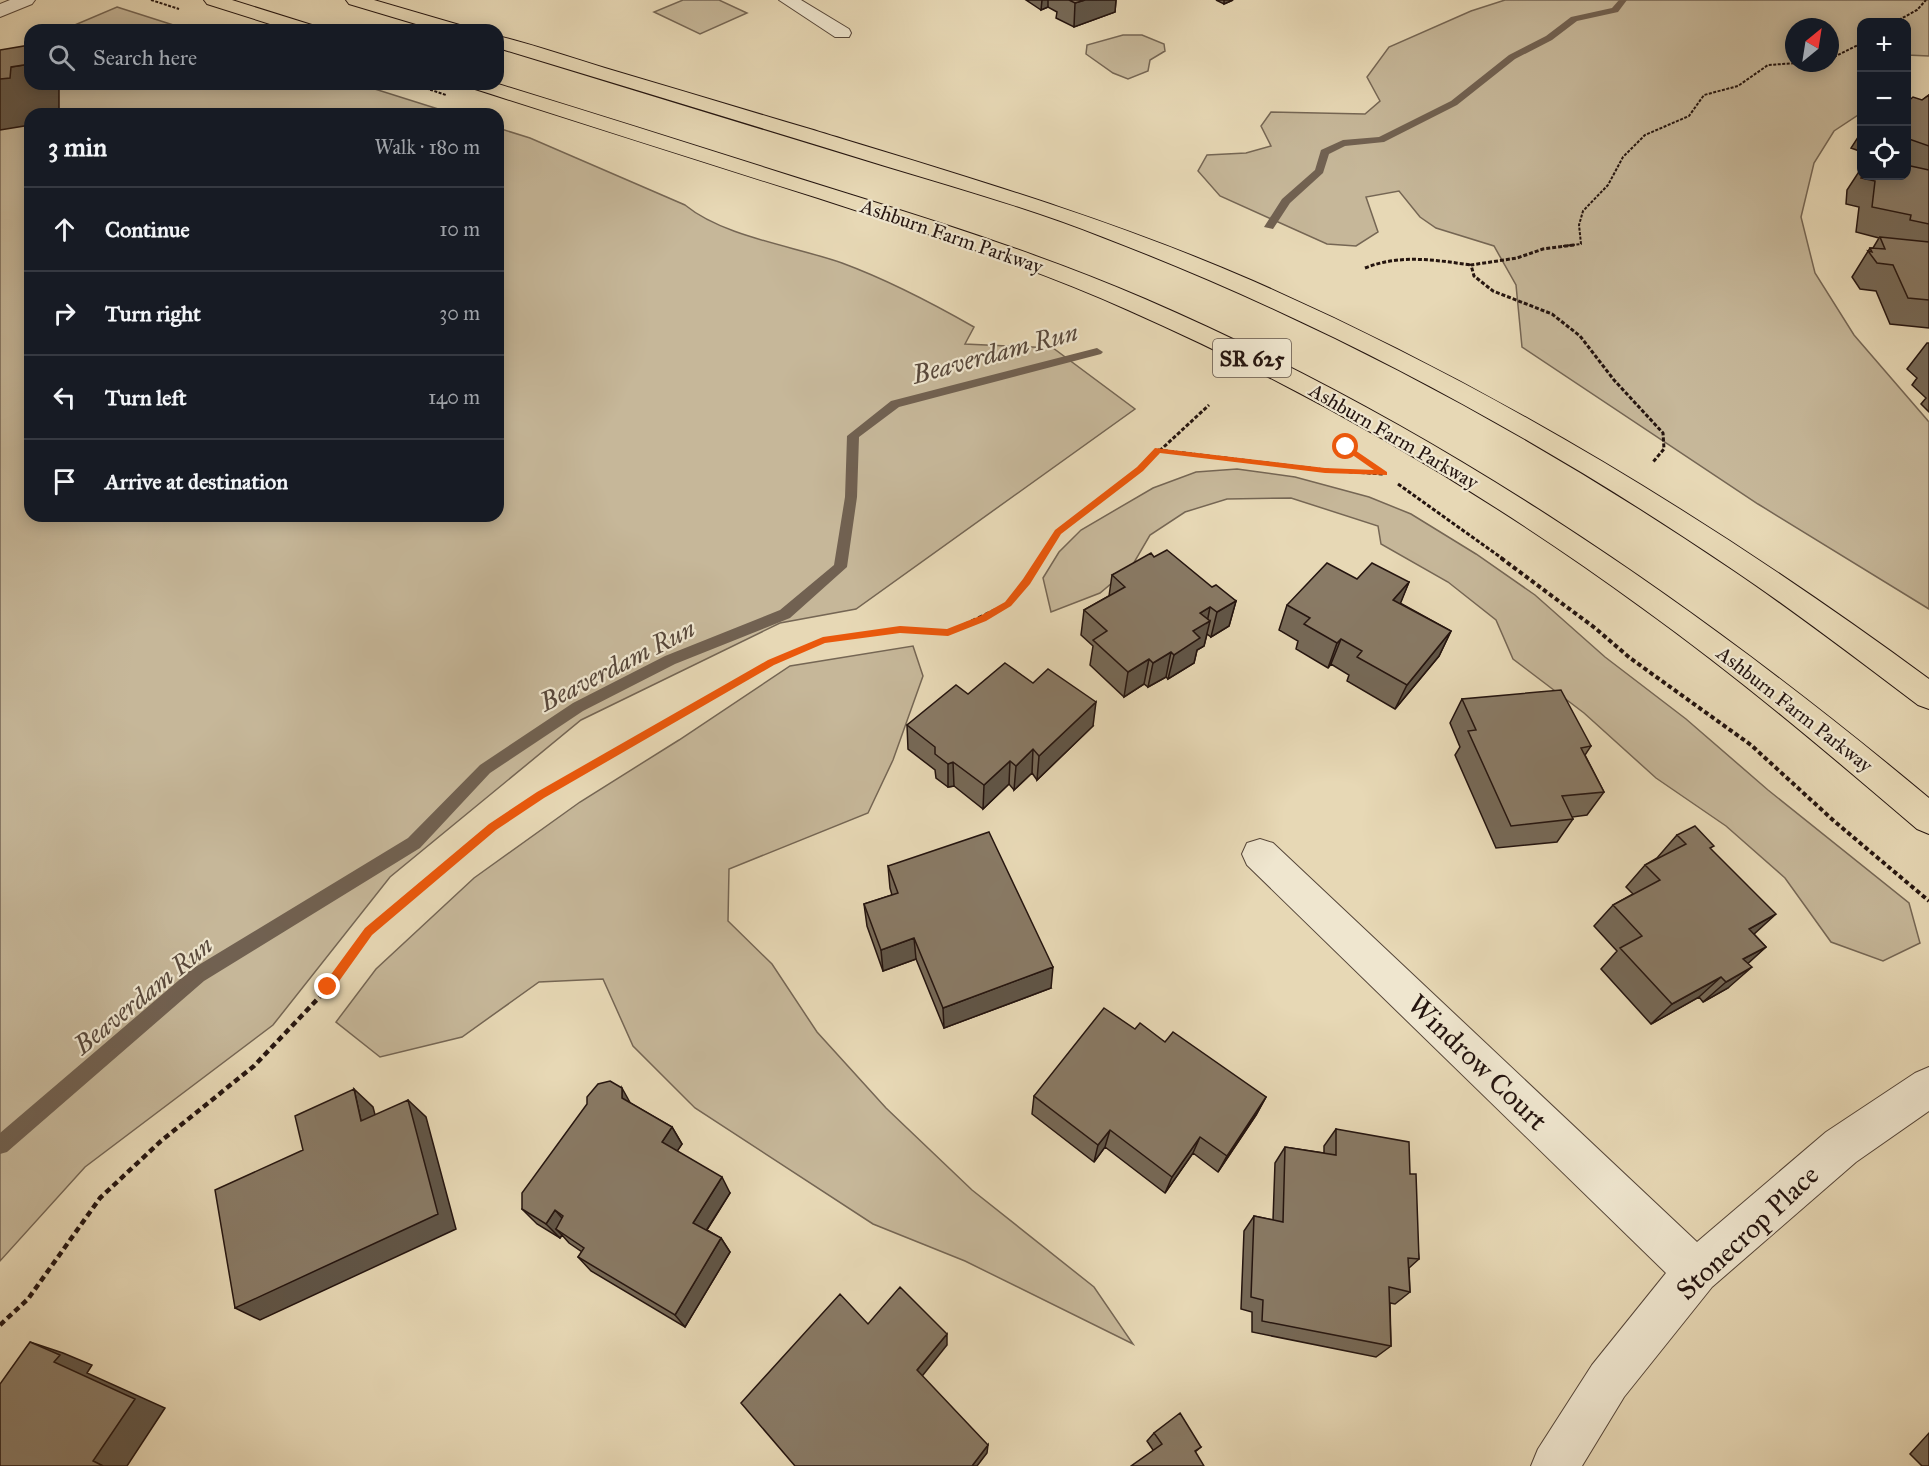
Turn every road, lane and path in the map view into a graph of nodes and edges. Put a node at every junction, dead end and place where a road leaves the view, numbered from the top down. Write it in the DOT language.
graph roads {
  1 [pos="26,0"];
  2 [pos="213,0"];
  3 [pos="355,0"];
  4 [pos="788,0"];
  5 [pos="1926,0"];
  6 [pos="0,11"];
  7 [pos="1902,18"];
  8 [pos="289,24"];
  9 [pos="436,24"];
  10 [pos="842,33"];
  11 [pos="504,44"];
  12 [pos="1857,46"];
  13 [pos="1839,56"];
  14 [pos="1785,64"];
  15 [pos="431,90"];
  16 [pos="498,90"];
  17 [pos="456,98"];
  18 [pos="1471,265"];
  19 [pos="1365,268"];
  20 [pos="1209,405"];
  21 [pos="1158,450"];
  22 [pos="1651,465"];
  23 [pos="1375,467"];
  24 [pos="1393,480"];
  25 [pos="1929,696"];
  26 [pos="1929,819"];
  27 [pos="1260,854"];
  28 [pos="1929,901"];
  29 [pos="1929,1087"];
  30 [pos="1696,1271"];
  31 [pos="0,1325"];
  32 [pos="1555,1466"];
  1 -- 6 [label="street"];
  2 -- 8 [label="main road"];
  3 -- 9 [label="main road"];
  4 -- 10 [label="street"];
  5 -- 7 [label="path"];
  11 -- 25 [label="main road, SR 625"];
  12 -- 13 [label="path"];
  14 -- 18 [label="path"];
  15 -- 17 [label="path"];
  16 -- 26 [label="main road, Ashburn Farm Parkway / SR 625"];
  18 -- 19 [label="path"];
  18 -- 22 [label="path"];
  20 -- 21 [label="path"];
  21 -- 23 [label="path"];
  21 -- 31 [label="path"];
  24 -- 28 [label="path"];
  27 -- 30 [label="street, Windrow Court"];
  29 -- 30 [label="street, Stonecrop Place"];
  30 -- 32 [label="street, Stonecrop Place"];
}
